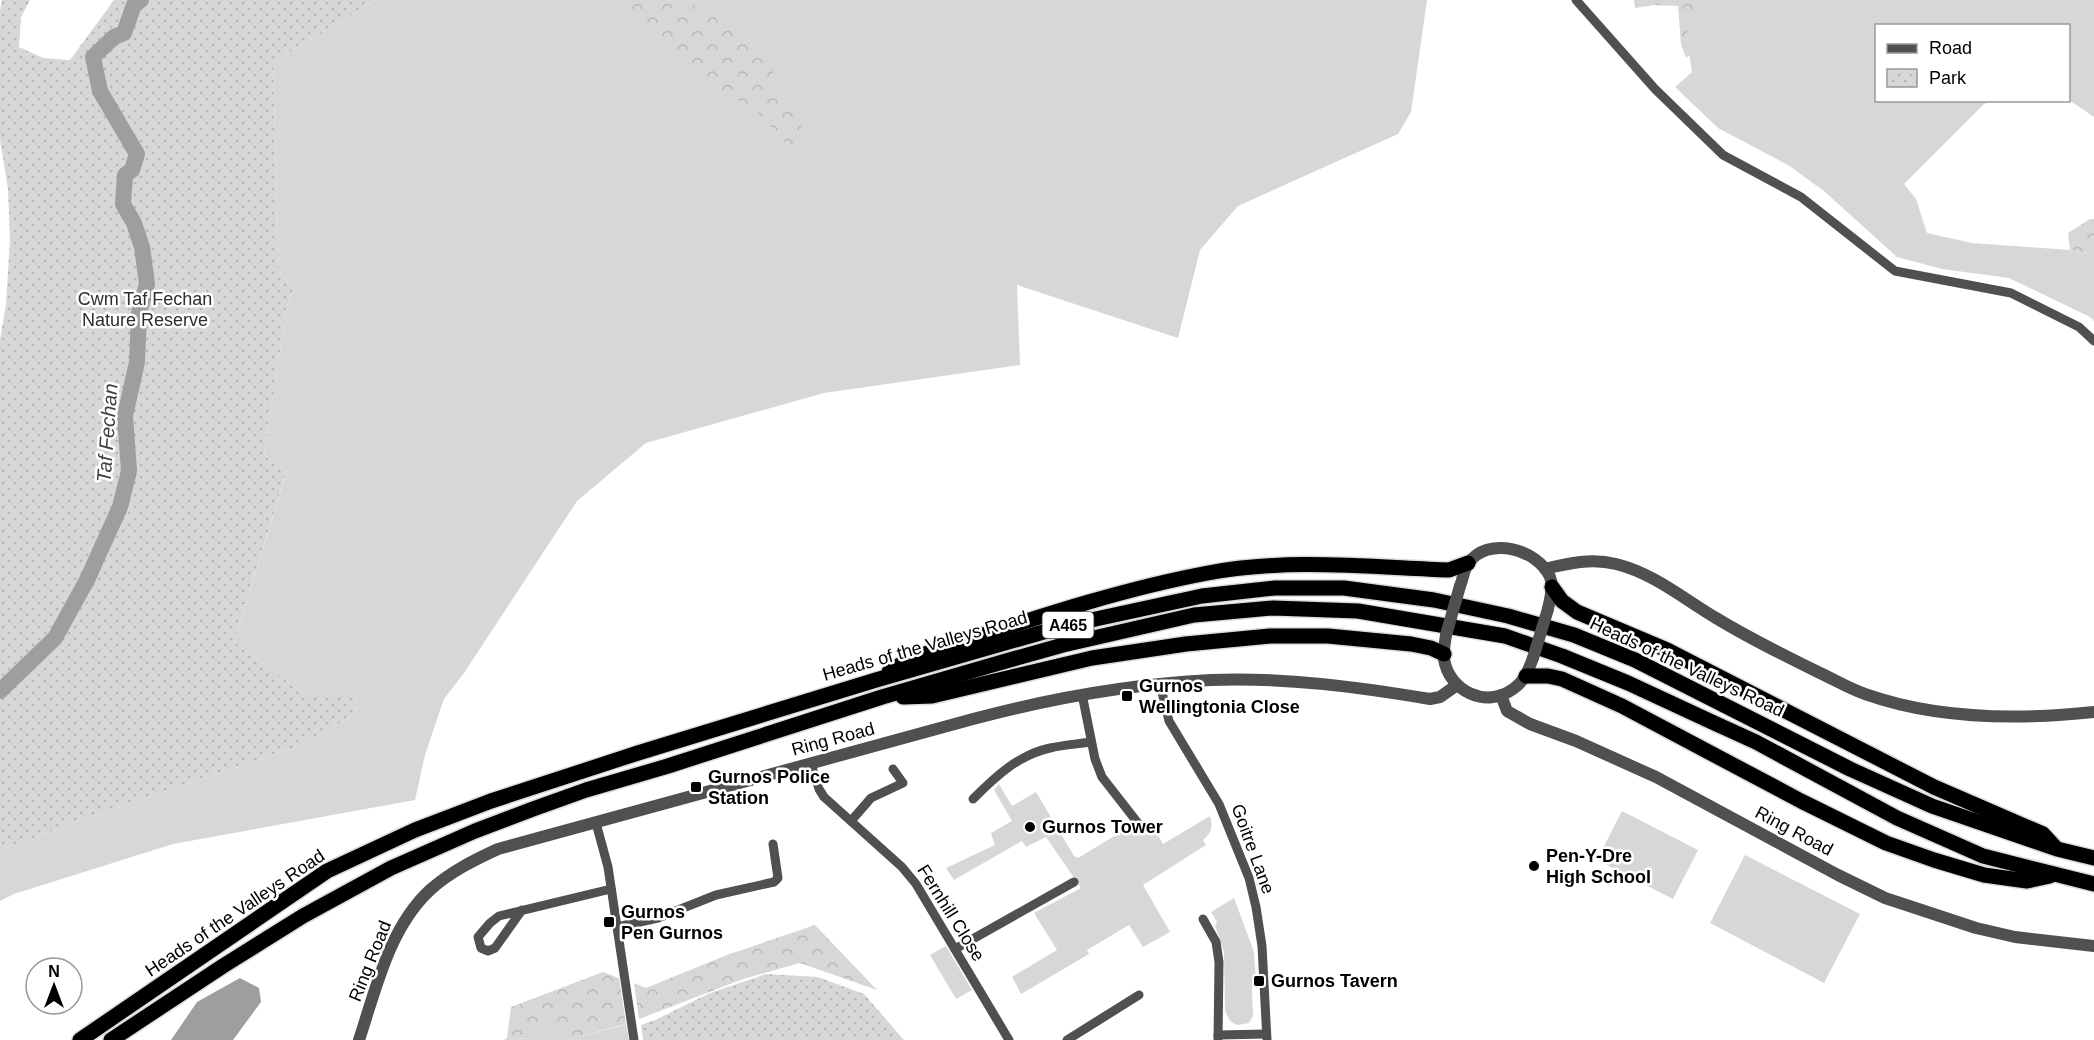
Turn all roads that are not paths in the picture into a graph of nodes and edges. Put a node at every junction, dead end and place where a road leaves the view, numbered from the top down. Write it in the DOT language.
graph roads {
  1 [pos="1576,0"];
  2 [pos="2094,341"];
  3 [pos="1468,563"];
  4 [pos="1545,569"];
  5 [pos="1552,587"];
  6 [pos="1444,654"];
  7 [pos="1526,676"];
  8 [pos="876,680"];
  9 [pos="1160,684"];
  10 [pos="1457,685"];
  11 [pos="1082,694"];
  12 [pos="1501,695"];
  13 [pos="882,697"];
  14 [pos="2094,712"];
  15 [pos="1091,742"];
  16 [pos="812,764"];
  17 [pos="893,769"];
  18 [pos="974,799"];
  19 [pos="850,821"];
  20 [pos="596,823"];
  21 [pos="1141,827"];
  22 [pos="773,844"];
  23 [pos="2057,849"];
  24 [pos="2094,858"];
  25 [pos="2053,875"];
  26 [pos="1074,882"];
  27 [pos="2094,884"];
  28 [pos="611,889"];
  29 [pos="522,910"];
  30 [pos="1203,920"];
  31 [pos="617,927"];
  32 [pos="2094,946"];
  33 [pos="955,949"];
  34 [pos="1139,995"];
  35 [pos="1218,1037"];
  36 [pos="1266,1037"];
  37 [pos="80,1040"];
  38 [pos="111,1040"];
  39 [pos="360,1040"];
  40 [pos="634,1040"];
  41 [pos="1009,1040"];
  42 [pos="1066,1040"];
  1 -- 2 [label="street"];
  3 -- 4 [label="street"];
  3 -- 6 [label="street, bridge"];
  3 -- 8 [label="highway"];
  4 -- 5 [label="street"];
  4 -- 14 [label="street"];
  5 -- 7 [label="street, bridge"];
  5 -- 23 [label="highway"];
  6 -- 10 [label="street"];
  6 -- 13 [label="highway"];
  7 -- 12 [label="street"];
  7 -- 25 [label="highway"];
  8 -- 23 [label="highway, Heads of the Valleys Road / A465"];
  8 -- 37 [label="highway, Heads of the Valleys Road / A465"];
  9 -- 10 [label="street, Ring Road"];
  9 -- 11 [label="street, Ring Road"];
  9 -- 36 [label="street, Goitre Lane"];
  10 -- 12 [label="street"];
  11 -- 15 [label="street"];
  11 -- 16 [label="street, Ring Road"];
  12 -- 32 [label="street, Ring Road"];
  13 -- 25 [label="highway, Heads of the Valleys Road / A465"];
  13 -- 38 [label="highway, Heads of the Valleys Road / A465"];
  15 -- 18 [label="street"];
  15 -- 21 [label="street"];
  16 -- 19 [label="street, Fernhill Close"];
  16 -- 20 [label="street, Ring Road"];
  17 -- 19 [label="street"];
  19 -- 33 [label="street, Fernhill Close"];
  20 -- 28 [label="street"];
  20 -- 39 [label="street, Ring Road"];
  22 -- 31 [label="street"];
  23 -- 24 [label="highway, Heads of the Valleys Road / A465"];
  25 -- 27 [label="highway, Heads of the Valleys Road / A465"];
  26 -- 33 [label="street"];
  28 -- 29 [label="street"];
  28 -- 31 [label="street"];
  29 -- 29 [label="street"];
  30 -- 35 [label="street"];
  31 -- 40 [label="street"];
  33 -- 41 [label="street, Fernhill Close"];
  34 -- 42 [label="street"];
  35 -- 36 [label="street"];
}
